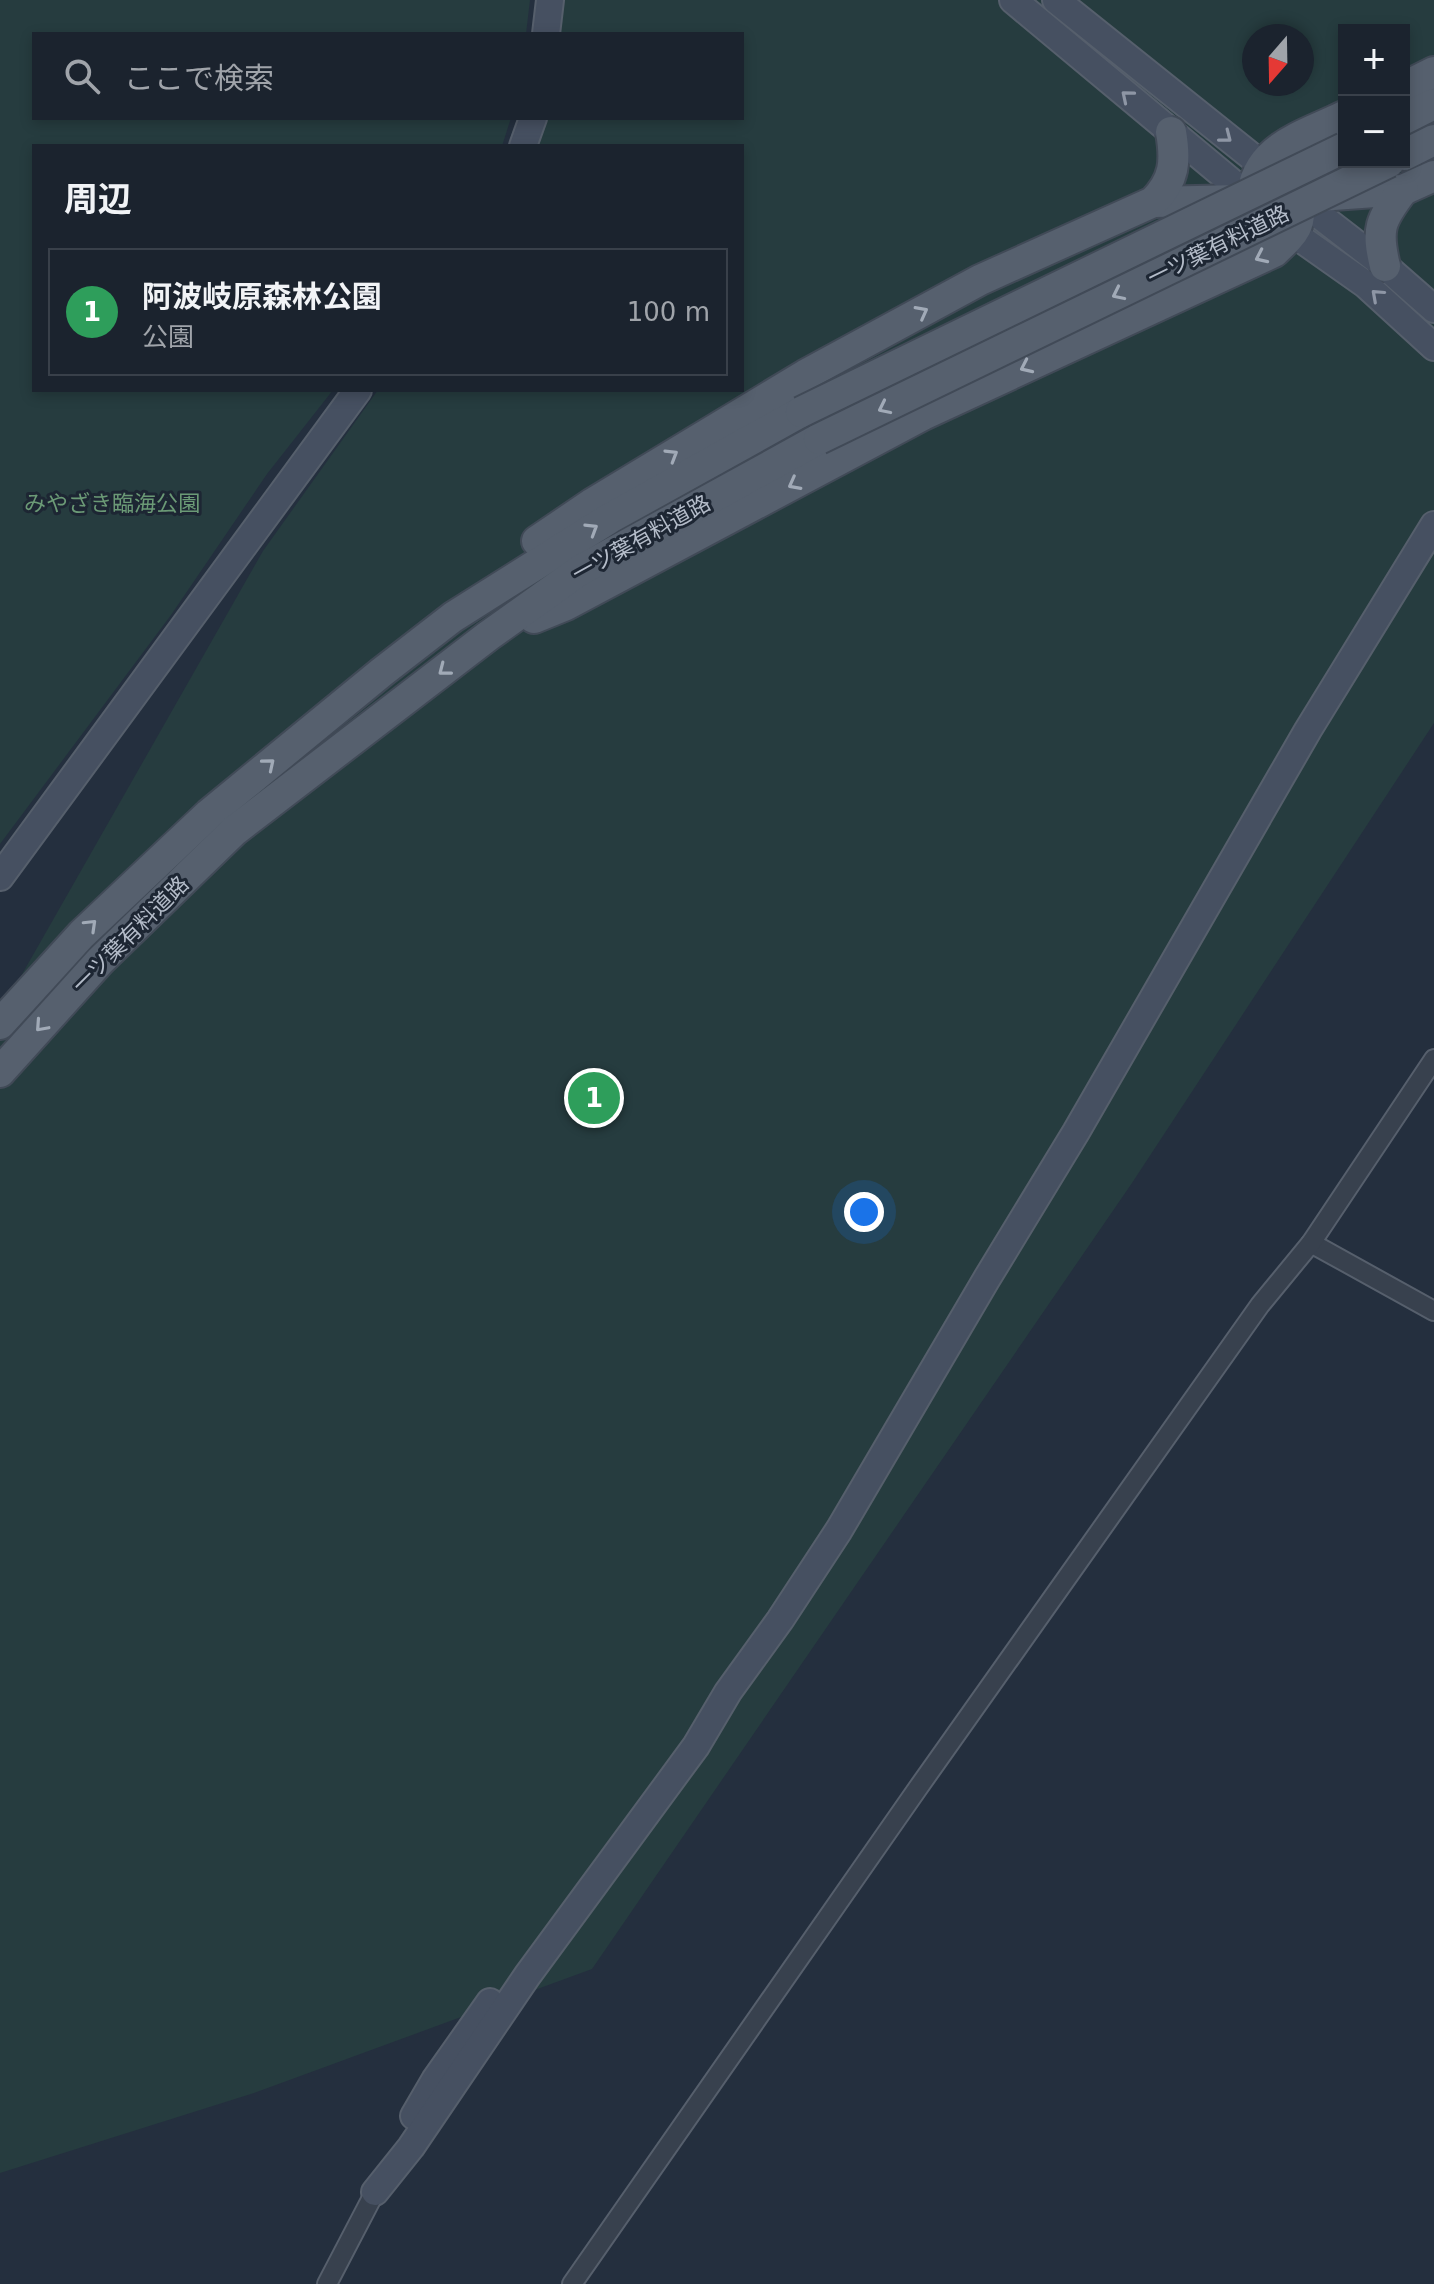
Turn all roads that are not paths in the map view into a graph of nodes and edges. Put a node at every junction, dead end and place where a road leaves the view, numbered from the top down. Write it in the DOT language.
graph roads {
  1 [pos="550,0"];
  2 [pos="1013,0"];
  3 [pos="1056,0"];
  4 [pos="546,32"];
  5 [pos="1434,72"];
  6 [pos="1410,84"];
  7 [pos="1434,104"];
  8 [pos="1410,116"];
  9 [pos="1338,119"];
  10 [pos="532,120"];
  11 [pos="1171,132"];
  12 [pos="1434,140"];
  13 [pos="524,144"];
  14 [pos="1338,151"];
  15 [pos="1410,152"];
  16 [pos="1261,164"];
  17 [pos="1377,168"];
  18 [pos="1434,176"];
  19 [pos="1403,190"];
  20 [pos="1297,198"];
  21 [pos="1252,199"];
  22 [pos="1153,202"];
  23 [pos="1294,234"];
  24 [pos="1385,266"];
  25 [pos="1434,309"];
  26 [pos="1434,347"];
  27 [pos="357,392"];
  28 [pos="1434,525"];
  29 [pos="453,617"];
  30 [pos="488,636"];
  31 [pos="0,877"];
  32 [pos="0,1024"];
  33 [pos="1434,1059"];
  34 [pos="0,1072"];
  35 [pos="1311,1243"];
  36 [pos="1434,1311"];
  37 [pos="375,2192"];
  38 [pos="327,2284"];
  39 [pos="572,2284"];
  1 -- 4 [label="street"];
  11 -- 2 [label="street, one-way"];
  3 -- 16 [label="street, one-way"];
  5 -- 6 [label="main road"];
  7 -- 8 [label="main road"];
  9 -- 16 [label="main road"];
  10 -- 13 [label="street"];
  11 -- 21 [label="street"];
  11 -- 22 [label="main road"];
  12 -- 15 [label="main road"];
  29 -- 14 [label="main road, 一ツ葉有料道路, one-way, bridge"];
  16 -- 20 [label="street"];
  16 -- 21 [label="main road"];
  17 -- 30 [label="main road, 一ツ葉有料道路, one-way, bridge"];
  18 -- 19 [label="main road"];
  19 -- 20 [label="main road"];
  19 -- 24 [label="main road"];
  20 -- 21 [label="main road"];
  20 -- 23 [label="main road"];
  20 -- 24 [label="street"];
  21 -- 22 [label="main road"];
  21 -- 23 [label="street"];
  29 -- 22 [label="main road, one-way"];
  26 -- 23 [label="street, one-way"];
  23 -- 30 [label="main road, one-way"];
  24 -- 25 [label="street"];
  27 -- 31 [label="street"];
  28 -- 37 [label="street"];
  32 -- 29 [label="main road, 一ツ葉有料道路, one-way"];
  30 -- 34 [label="main road, 一ツ葉有料道路, one-way"];
  33 -- 35 [label="street"];
  35 -- 36 [label="street"];
  35 -- 39 [label="street"];
  37 -- 38 [label="street"];
}
